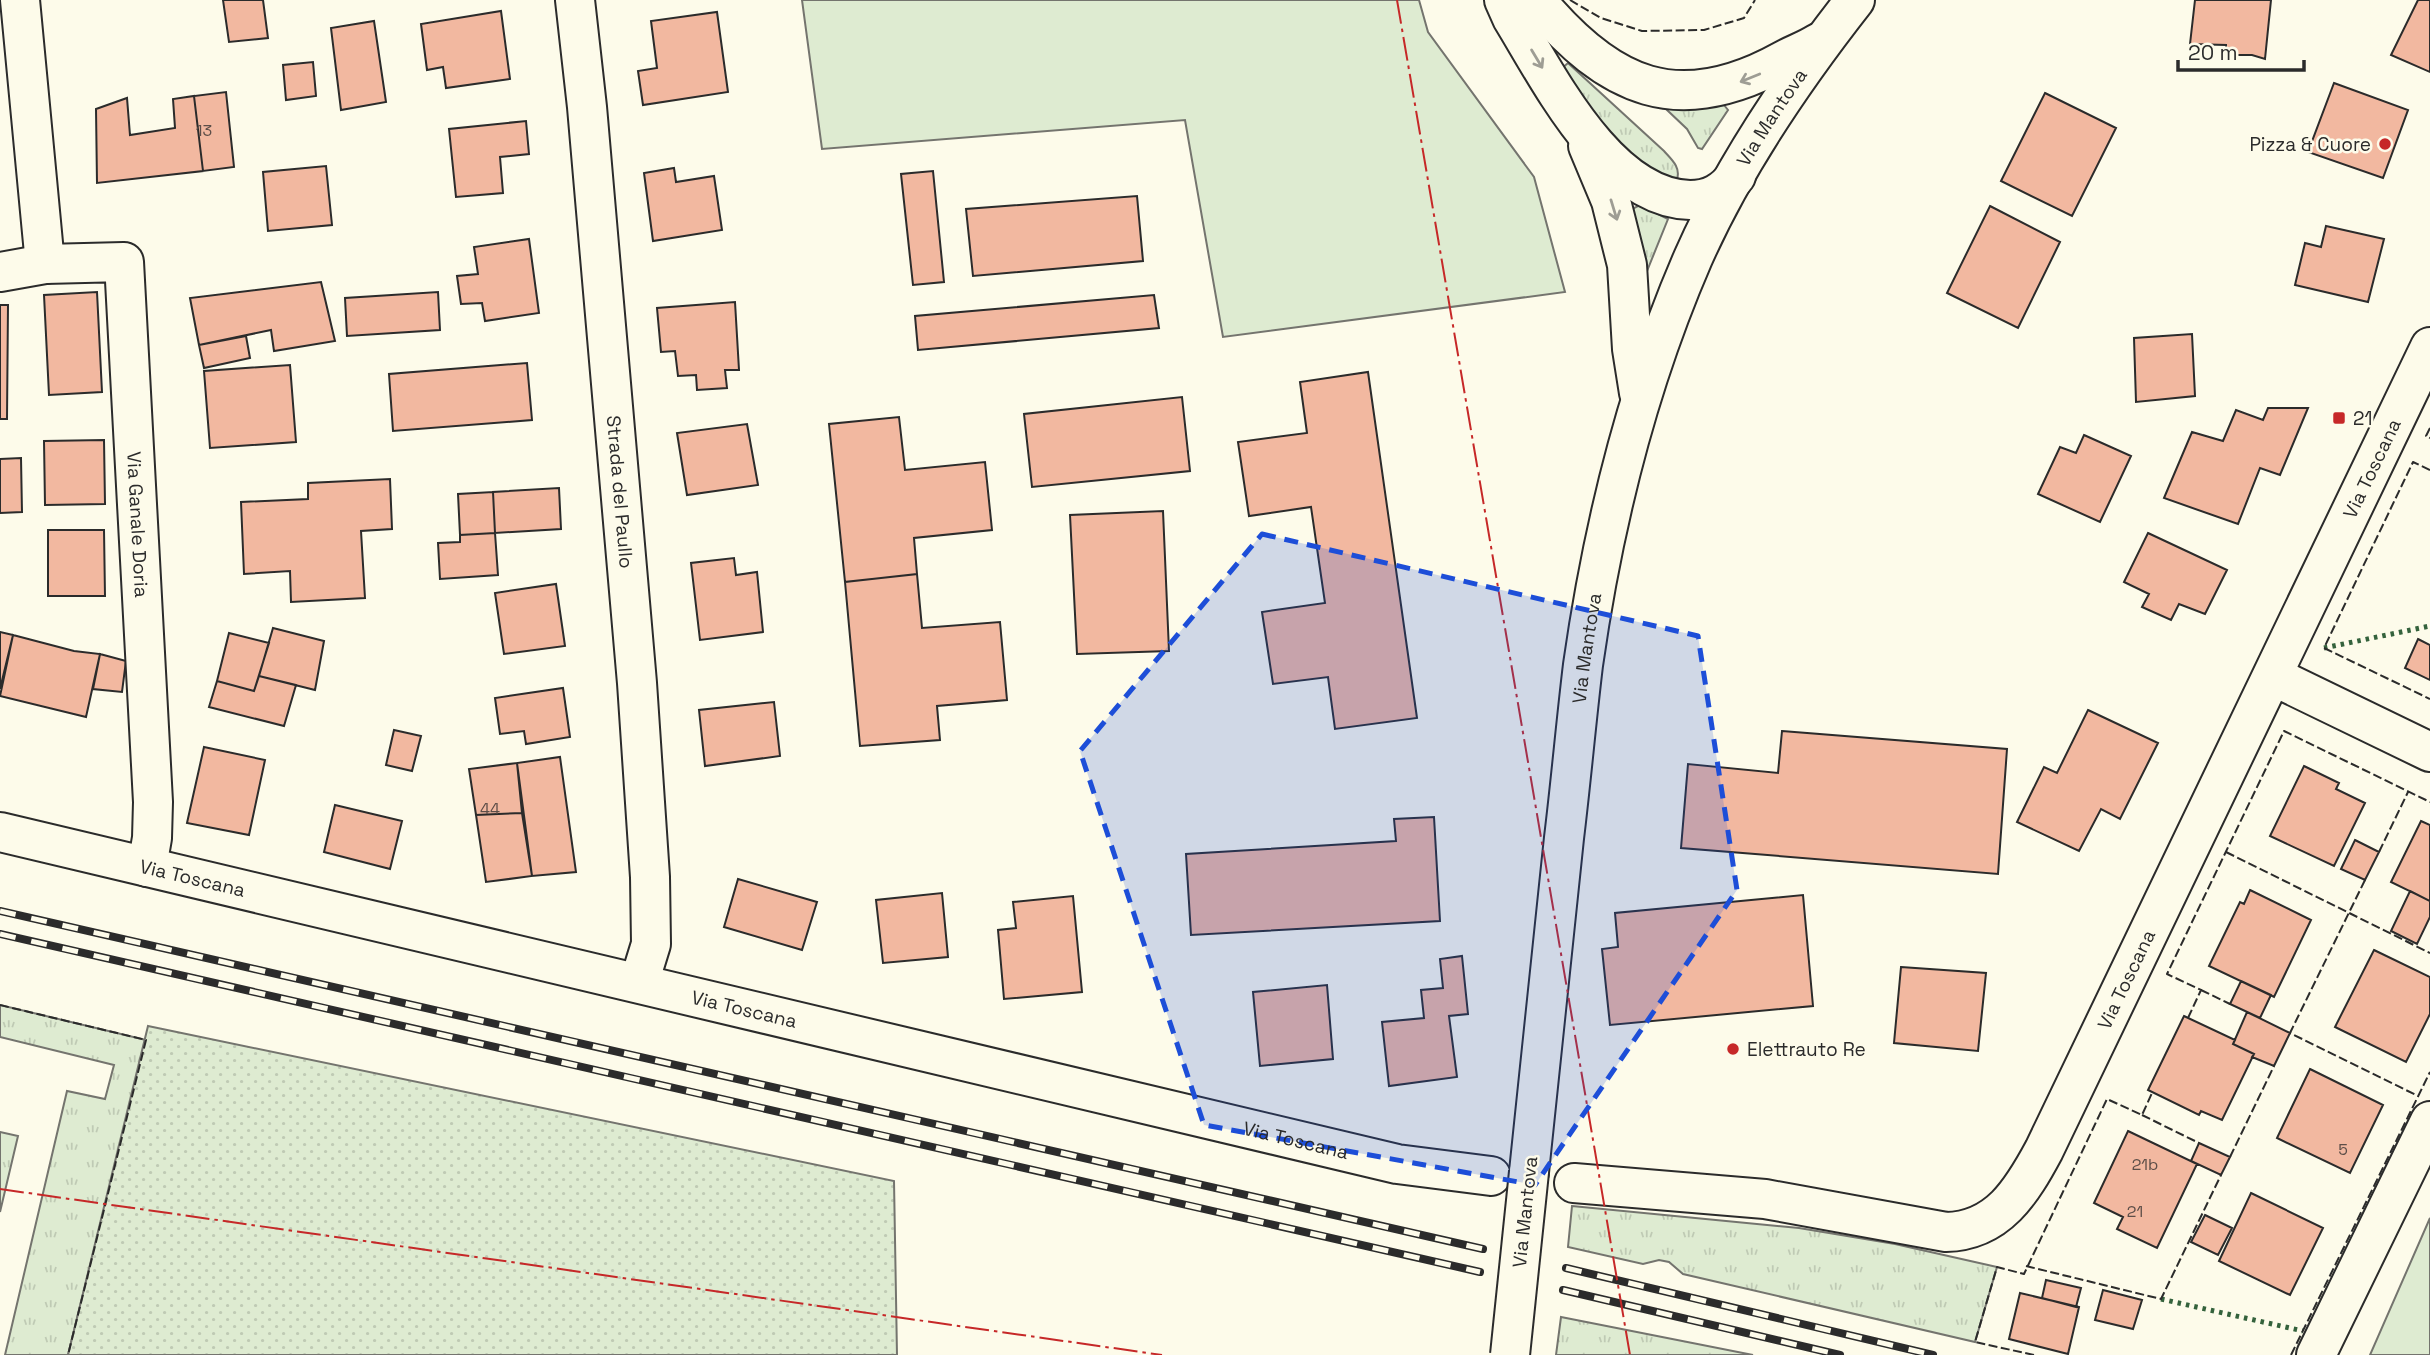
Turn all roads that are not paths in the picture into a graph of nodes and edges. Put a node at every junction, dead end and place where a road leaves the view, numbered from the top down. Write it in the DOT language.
graph roads {
  1 [pos="20,0"];
  2 [pos="575,0"];
  3 [pos="1504,0"];
  4 [pos="1535,0"];
  5 [pos="1855,0"];
  6 [pos="1830,33"];
  7 [pos="1578,125"];
  8 [pos="1737,174"];
  9 [pos="45,264"];
  10 [pos="0,272"];
  11 [pos="2430,347"];
  12 [pos="1636,416"];
  13 [pos="2273,676"];
  14 [pos="2430,752"];
  15 [pos="0,832"];
  16 [pos="147,867"];
  17 [pos="639,983"];
  18 [pos="2430,1122"];
  19 [pos="1491,1176"];
  20 [pos="1574,1183"];
  21 [pos="1510,1355"];
  22 [pos="2316,1355"];
  1 -- 9 [label="street"];
  2 -- 17 [label="street, Strada del Paullo"];
  3 -- 7 [label="street, one-way"];
  6 -- 4 [label="street, one-way"];
  5 -- 6 [label="street, Via Mantova"];
  6 -- 8 [label="street, Via Mantova"];
  7 -- 8 [label="street"];
  7 -- 12 [label="street, one-way"];
  8 -- 12 [label="street, Via Mantova"];
  9 -- 10 [label="street, Via Ganale Doria"];
  9 -- 16 [label="street, Via Ganale Doria"];
  11 -- 13 [label="street, Via Toscana"];
  12 -- 21 [label="street, Via Mantova, bridge"];
  13 -- 14 [label="street"];
  13 -- 20 [label="street, Via Toscana"];
  15 -- 16 [label="street, Via Toscana"];
  16 -- 17 [label="street, Via Toscana"];
  17 -- 19 [label="street, Via Toscana"];
  18 -- 22 [label="street"];
}
